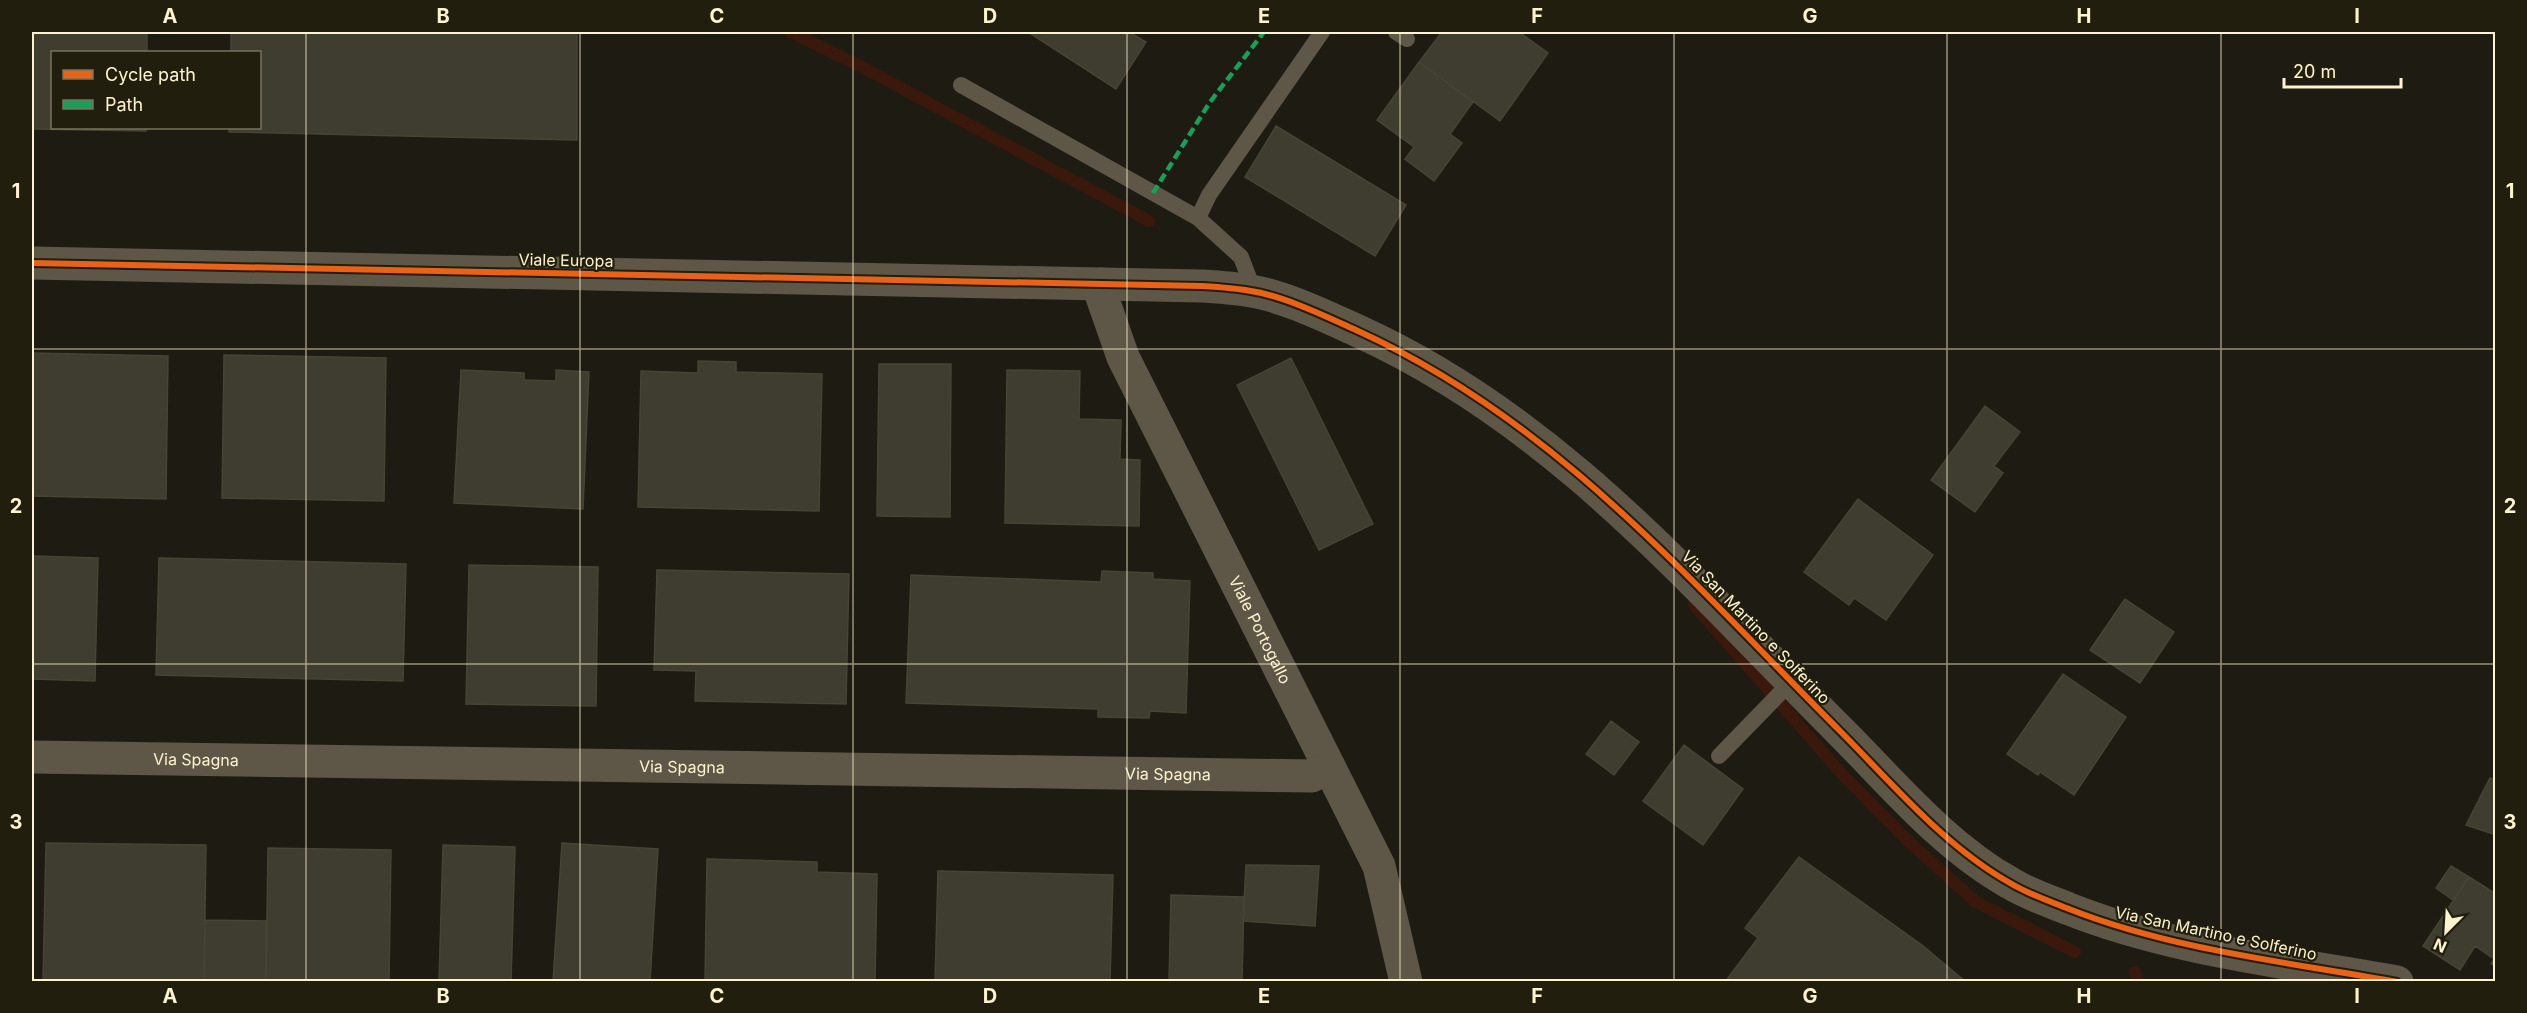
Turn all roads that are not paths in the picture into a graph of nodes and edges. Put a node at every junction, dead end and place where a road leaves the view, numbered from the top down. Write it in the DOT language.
graph roads {
  1 [pos="1322,32"];
  2 [pos="961,85"];
  3 [pos="1198,218"];
  4 [pos="32,263"];
  5 [pos="1101,284"];
  6 [pos="1254,291"];
  7 [pos="1785,688"];
  8 [pos="1719,756"];
  9 [pos="32,757"];
  10 [pos="1329,767"];
  11 [pos="1406,981"];
  12 [pos="2397,981"];
  1 -- 3 [label="lane"];
  2 -- 3 [label="lane"];
  3 -- 6 [label="lane"];
  4 -- 5 [label="street, Viale Europa"];
  5 -- 6 [label="street, Via San Martino e Solferino"];
  5 -- 10 [label="street, Viale Portogallo"];
  6 -- 7 [label="street, Via San Martino e Solferino"];
  7 -- 8 [label="lane"];
  7 -- 12 [label="street, Via San Martino e Solferino"];
  9 -- 10 [label="street, Via Spagna"];
  10 -- 11 [label="street, Viale Portogallo"];
}
